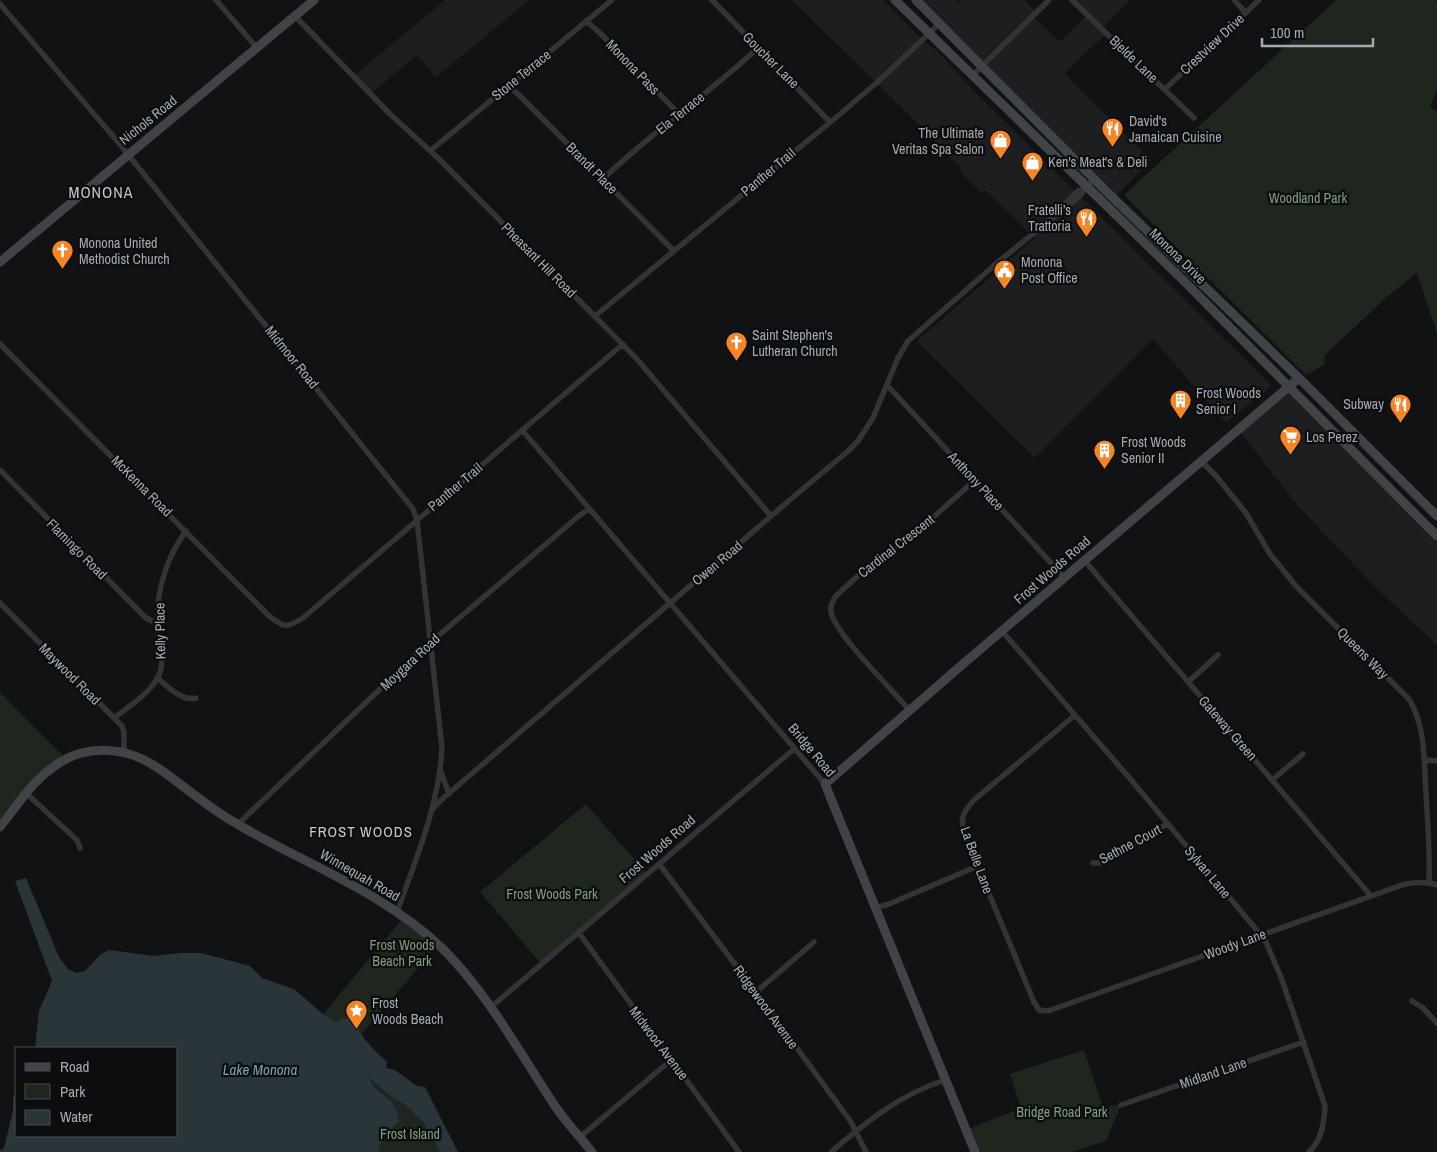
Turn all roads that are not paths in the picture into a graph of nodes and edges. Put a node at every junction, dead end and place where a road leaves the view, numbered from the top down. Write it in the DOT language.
graph roads {
  1 [pos="216,0"];
  2 [pos="314,0"];
  3 [pos="612,0"];
  4 [pos="712,0"];
  5 [pos="895,0"];
  6 [pos="916,0"];
  7 [pos="1049,0"];
  8 [pos="1072,0"];
  9 [pos="1234,0"];
  10 [pos="1259,0"];
  11 [pos="0,4"];
  12 [pos="1246,13"];
  13 [pos="295,16"];
  14 [pos="586,21"];
  15 [pos="939,24"];
  16 [pos="930,33"];
  17 [pos="257,48"];
  18 [pos="758,48"];
  19 [pos="982,66"];
  20 [pos="973,75"];
  21 [pos="508,86"];
  22 [pos="1165,89"];
  23 [pos="679,114"];
  24 [pos="1194,118"];
  25 [pos="830,122"];
  26 [pos="430,151"];
  27 [pos="128,155"];
  28 [pos="1095,178"];
  29 [pos="603,179"];
  30 [pos="1086,188"];
  31 [pos="674,251"];
  32 [pos="0,262"];
  33 [pos="594,316"];
  34 [pos="0,344"];
  35 [pos="623,344"];
  36 [pos="1299,378"];
  37 [pos="887,385"];
  38 [pos="1290,386"];
  39 [pos="522,430"];
  40 [pos="1202,462"];
  41 [pos="0,470"];
  42 [pos="974,480"];
  43 [pos="589,509"];
  44 [pos="772,516"];
  45 [pos="1437,516"];
  46 [pos="417,520"];
  47 [pos="1437,520"];
  48 [pos="1427,527"];
  49 [pos="186,531"];
  50 [pos="1437,536"];
  51 [pos="1084,560"];
  52 [pos="1065,578"];
  53 [pos="0,603"];
  54 [pos="669,603"];
  55 [pos="157,624"];
  56 [pos="285,626"];
  57 [pos="1002,631"];
  58 [pos="430,644"];
  59 [pos="1218,655"];
  60 [pos="158,678"];
  61 [pos="1188,682"];
  62 [pos="196,698"];
  63 [pos="909,710"];
  64 [pos="1074,716"];
  65 [pos="114,718"];
  66 [pos="794,750"];
  67 [pos="124,752"];
  68 [pos="1303,754"];
  69 [pos="1424,760"];
  70 [pos="1437,761"];
  71 [pos="441,771"];
  72 [pos="1272,780"];
  73 [pos="825,784"];
  74 [pos="27,794"];
  75 [pos="449,794"];
  76 [pos="431,811"];
  77 [pos="238,824"];
  78 [pos="1167,824"];
  79 [pos="0,827"];
  80 [pos="80,848"];
  81 [pos="1093,863"];
  82 [pos="660,865"];
  83 [pos="978,866"];
  84 [pos="1429,882"];
  85 [pos="1437,885"];
  86 [pos="1371,896"];
  87 [pos="875,908"];
  88 [pos="397,912"];
  89 [pos="579,933"];
  90 [pos="1261,935"];
  91 [pos="814,942"];
  92 [pos="756,992"];
  93 [pos="1412,1000"];
  94 [pos="491,1007"];
  95 [pos="1042,1010"];
  96 [pos="1437,1023"];
  97 [pos="1304,1042"];
  98 [pos="671,1060"];
  99 [pos="945,1080"];
  100 [pos="1121,1105"];
  101 [pos="856,1131"];
  102 [pos="580,1137"];
  103 [pos="592,1152"];
  104 [pos="739,1152"];
  105 [pos="831,1152"];
  106 [pos="866,1152"];
  107 [pos="975,1152"];
  108 [pos="1309,1152"];
  1 -- 17 [label="street"];
  2 -- 13 [label="street, Nichols Road"];
  3 -- 14 [label="street, Stone Terrace"];
  4 -- 18 [label="street, Goucher Lane"];
  5 -- 16 [label="street, Monona Drive"];
  6 -- 15 [label="street, Monona Drive"];
  7 -- 19 [label="street"];
  8 -- 22 [label="street, Bjelde Lane"];
  9 -- 12 [label="street"];
  10 -- 12 [label="street, Crestview Drive"];
  11 -- 27 [label="street, Midmoor Road"];
  12 -- 22 [label="street, Crestview Drive"];
  13 -- 17 [label="street, Nichols Road"];
  13 -- 26 [label="street, Pheasant Hill Road"];
  14 -- 21 [label="street, Stone Terrace"];
  14 -- 23 [label="street, Monona Pass"];
  15 -- 16 [label="street, Panther Trail"];
  15 -- 19 [label="street, Monona Drive"];
  16 -- 20 [label="street, Monona Drive"];
  16 -- 25 [label="street, Panther Trail"];
  17 -- 27 [label="street, Nichols Road"];
  18 -- 23 [label="street, Ela Terrace"];
  18 -- 25 [label="street, Goucher Lane"];
  19 -- 20 [label="street"];
  19 -- 28 [label="street, Monona Drive"];
  20 -- 30 [label="street, Monona Drive"];
  21 -- 26 [label="street, Stone Terrace"];
  21 -- 29 [label="street, Brandt Place"];
  22 -- 24 [label="street, Bjelde Lane"];
  23 -- 29 [label="street, Ela Terrace"];
  25 -- 31 [label="street, Panther Trail"];
  26 -- 33 [label="street, Pheasant Hill Road"];
  27 -- 32 [label="street, Nichols Road"];
  27 -- 46 [label="street, Midmoor Road"];
  28 -- 30 [label="street, Owen Road"];
  28 -- 36 [label="street, Monona Drive"];
  29 -- 31 [label="street, Brandt Place"];
  30 -- 37 [label="street, Owen Road"];
  30 -- 38 [label="street, Monona Drive"];
  31 -- 33 [label="street, Panther Trail"];
  33 -- 35 [label="street, Pheasant Hill Road"];
  34 -- 49 [label="street, McKenna Road"];
  35 -- 39 [label="street, Panther Trail"];
  35 -- 44 [label="street, Pheasant Hill Road"];
  36 -- 38 [label="street, Frost Woods Road"];
  36 -- 45 [label="street, Monona Drive"];
  37 -- 42 [label="street, Anthony Place"];
  37 -- 44 [label="street, Owen Road"];
  38 -- 40 [label="street, Frost Woods Road"];
  38 -- 48 [label="street, Monona Drive"];
  39 -- 43 [label="street, Bridge Road"];
  39 -- 46 [label="street, Panther Trail"];
  40 -- 51 [label="street, Frost Woods Road"];
  40 -- 69 [label="street, Queens Way"];
  41 -- 55 [label="street, Flamingo Road"];
  42 -- 52 [label="street, Anthony Place"];
  42 -- 63 [label="street, Cardinal Crescent"];
  43 -- 54 [label="street, Bridge Road"];
  43 -- 58 [label="street, Moygara Road"];
  44 -- 54 [label="street, Owen Road"];
  46 -- 56 [label="street, Panther Trail"];
  46 -- 58 [label="street, Midmoor Road"];
  47 -- 48 [label="street"];
  48 -- 50 [label="street, Monona Drive"];
  49 -- 55 [label="street, Kelly Place"];
  49 -- 56 [label="street, McKenna Road"];
  51 -- 52 [label="street, Frost Woods Road"];
  51 -- 61 [label="street, Gateway Green"];
  52 -- 57 [label="street, Frost Woods Road"];
  53 -- 65 [label="street, Maywood Road"];
  54 -- 66 [label="street, Bridge Road"];
  54 -- 75 [label="street, Owen Road"];
  55 -- 60 [label="street, Kelly Place"];
  57 -- 63 [label="street, Frost Woods Road"];
  57 -- 64 [label="street, Sylvan Lane"];
  58 -- 71 [label="street, Midmoor Road"];
  58 -- 77 [label="street, Moygara Road"];
  59 -- 61 [label="street"];
  60 -- 62 [label="street"];
  60 -- 65 [label="street, Kelly Place"];
  61 -- 72 [label="street, Gateway Green"];
  63 -- 73 [label="street, Frost Woods Road"];
  64 -- 78 [label="street, Sylvan Lane"];
  64 -- 83 [label="street, La Belle Lane"];
  65 -- 67 [label="street, Maywood Road"];
  66 -- 73 [label="street, Bridge Road"];
  66 -- 82 [label="street, Frost Woods Road"];
  67 -- 74 [label="street, Winnequah Road"];
  67 -- 77 [label="street, Winnequah Road"];
  68 -- 72 [label="street"];
  69 -- 70 [label="street"];
  69 -- 84 [label="street, Queens Way"];
  71 -- 75 [label="street, Midmoor Road"];
  71 -- 76 [label="street, Midmoor Road"];
  72 -- 86 [label="street, Gateway Green"];
  73 -- 87 [label="street, Bridge Road"];
  74 -- 79 [label="street, Winnequah Road"];
  74 -- 80 [label="street"];
  75 -- 76 [label="street, Owen Road"];
  76 -- 88 [label="street, Owen Road"];
  77 -- 88 [label="street, Winnequah Road"];
  78 -- 81 [label="street, Sethne Court"];
  78 -- 90 [label="street, Sylvan Lane"];
  82 -- 89 [label="street, Frost Woods Road"];
  82 -- 92 [label="street, Ridgewood Avenue"];
  83 -- 87 [label="street"];
  83 -- 95 [label="street, La Belle Lane"];
  84 -- 85 [label="street"];
  84 -- 86 [label="street, Woody Lane"];
  86 -- 90 [label="street, Woody Lane"];
  87 -- 99 [label="street, Bridge Road"];
  88 -- 94 [label="street, Winnequah Road"];
  89 -- 94 [label="street, Frost Woods Road"];
  89 -- 98 [label="street, Midwood Avenue"];
  90 -- 95 [label="street, Woody Lane"];
  90 -- 97 [label="street, Sylvan Lane"];
  91 -- 92 [label="street"];
  92 -- 101 [label="street, Ridgewood Avenue"];
  93 -- 96 [label="street"];
  94 -- 102 [label="street, Winnequah Road"];
  97 -- 100 [label="street, Midland Lane"];
  97 -- 108 [label="street, Sylvan Lane"];
  98 -- 102 [label="street"];
  98 -- 104 [label="street, Midwood Avenue"];
  99 -- 101 [label="street"];
  99 -- 107 [label="street, Bridge Road"];
  101 -- 105 [label="street"];
  101 -- 106 [label="street, Ridgewood Avenue"];
  102 -- 103 [label="street, Winnequah Road"];
}
